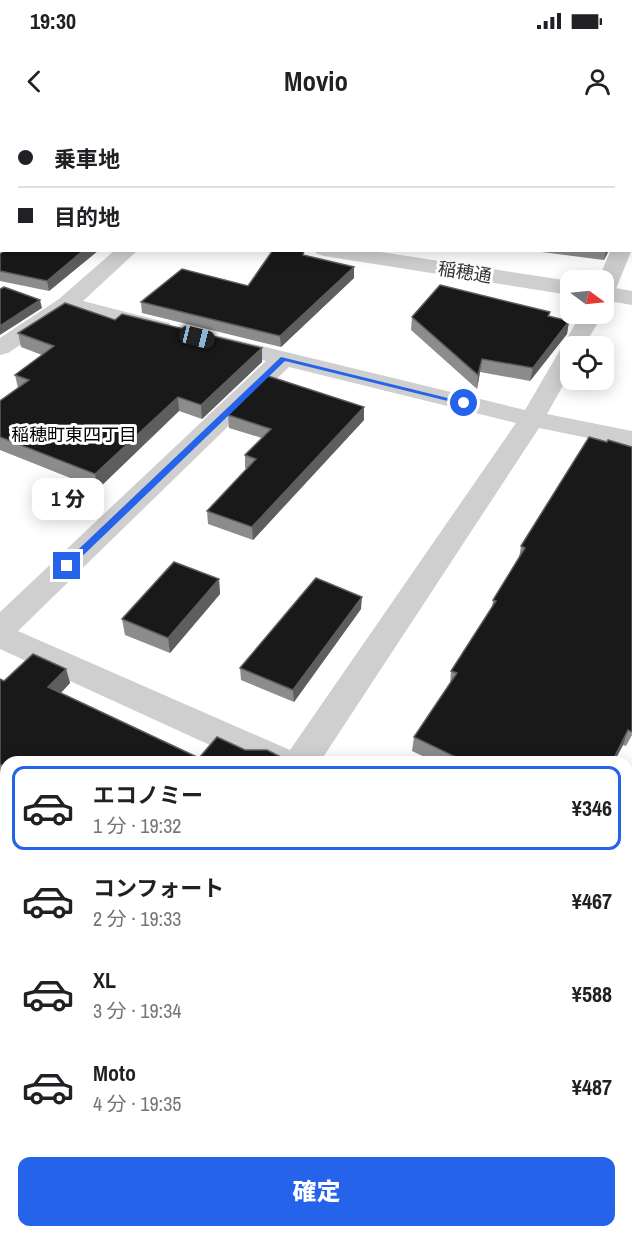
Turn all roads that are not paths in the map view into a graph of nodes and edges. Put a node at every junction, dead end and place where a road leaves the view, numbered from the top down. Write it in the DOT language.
graph roads {
  1 [pos="126,252"];
  2 [pos="337,252"];
  3 [pos="621,252"];
  4 [pos="613,270"];
  5 [pos="560,286"];
  6 [pos="614,296"];
  7 [pos="632,298"];
  8 [pos="67,304"];
  9 [pos="0,348"];
  10 [pos="283,359"];
  11 [pos="560,370"];
  12 [pos="532,419"];
  13 [pos="632,440"];
  14 [pos="0,630"];
  15 [pos="0,636"];
  16 [pos="268,756"];
  17 [pos="305,756"];
  1 -- 8 [label="street"];
  2 -- 5 [label="street, 稲穂通"];
  3 -- 4 [label="street"];
  6 -- 7 [label="street"];
  8 -- 9 [label="street"];
  8 -- 10 [label="street"];
  10 -- 12 [label="street"];
  10 -- 14 [label="street"];
  11 -- 12 [label="street"];
  12 -- 13 [label="street"];
  12 -- 17 [label="street"];
  15 -- 16 [label="street"];
}
